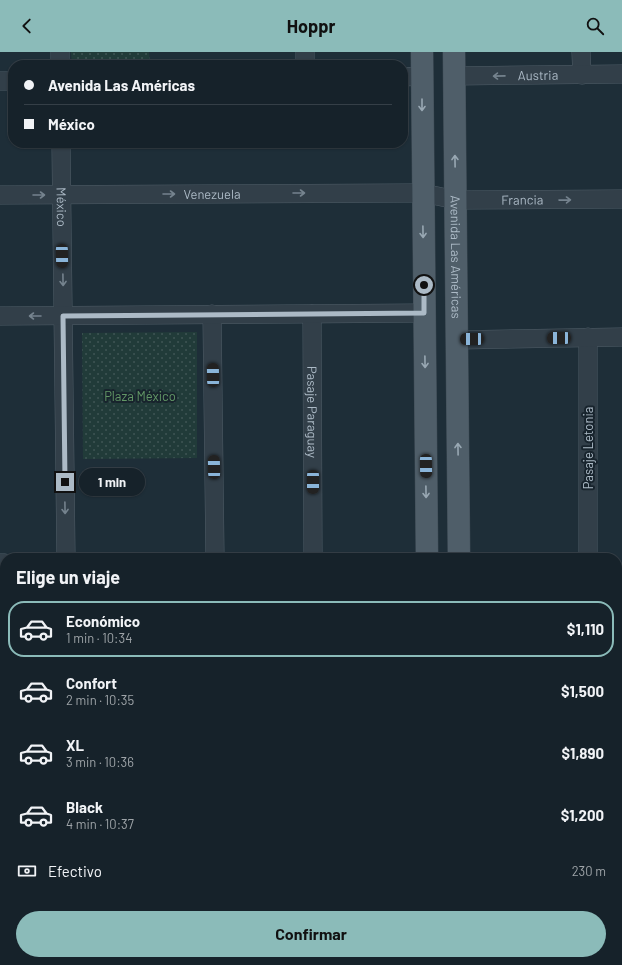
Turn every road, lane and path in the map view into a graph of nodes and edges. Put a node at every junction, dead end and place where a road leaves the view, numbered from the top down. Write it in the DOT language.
graph roads {
  1 [pos="422,52"];
  2 [pos="454,52"];
  3 [pos="581,52"];
  4 [pos="622,74"];
  5 [pos="582,75"];
  6 [pos="413,76"];
  7 [pos="455,76"];
  8 [pos="61,148"];
  9 [pos="423,193"];
  10 [pos="0,195"];
  11 [pos="62,195"];
  12 [pos="622,199"];
  13 [pos="456,200"];
  14 [pos="424,313"];
  15 [pos="212,314"];
  16 [pos="312,314"];
  17 [pos="0,316"];
  18 [pos="63,316"];
  19 [pos="588,337"];
  20 [pos="622,337"];
  21 [pos="457,340"];
  22 [pos="66,553"];
  23 [pos="215,553"];
  24 [pos="314,553"];
  25 [pos="427,553"];
  26 [pos="459,553"];
  27 [pos="588,553"];
  1 -- 6 [label="main road"];
  2 -- 7 [label="main road, Avenida Las Américas"];
  3 -- 5 [label="street"];
  4 -- 5 [label="street, Austria"];
  5 -- 7 [label="street, Austria, one-way"];
  6 -- 9 [label="main road, one-way"];
  13 -- 7 [label="main road, Avenida Las Américas, one-way"];
  8 -- 11 [label="street, México"];
  11 -- 9 [label="street, Venezuela, one-way"];
  9 -- 13 [label="street, Francia"];
  9 -- 14 [label="main road, one-way"];
  10 -- 11 [label="street, Venezuela, one-way"];
  11 -- 18 [label="street, México, one-way"];
  13 -- 12 [label="street, Francia, one-way"];
  13 -- 21 [label="main road, Avenida Las Américas"];
  14 -- 16 [label="street"];
  14 -- 25 [label="main road, one-way"];
  15 -- 16 [label="street"];
  15 -- 18 [label="street"];
  15 -- 23 [label="street"];
  16 -- 24 [label="street, Pasaje Paraguay"];
  18 -- 17 [label="street, one-way"];
  18 -- 22 [label="street, México, one-way"];
  19 -- 20 [label="street"];
  19 -- 21 [label="street"];
  19 -- 27 [label="street, Pasaje Letonia"];
  26 -- 21 [label="main road, Avenida Las Américas, one-way"];
}
